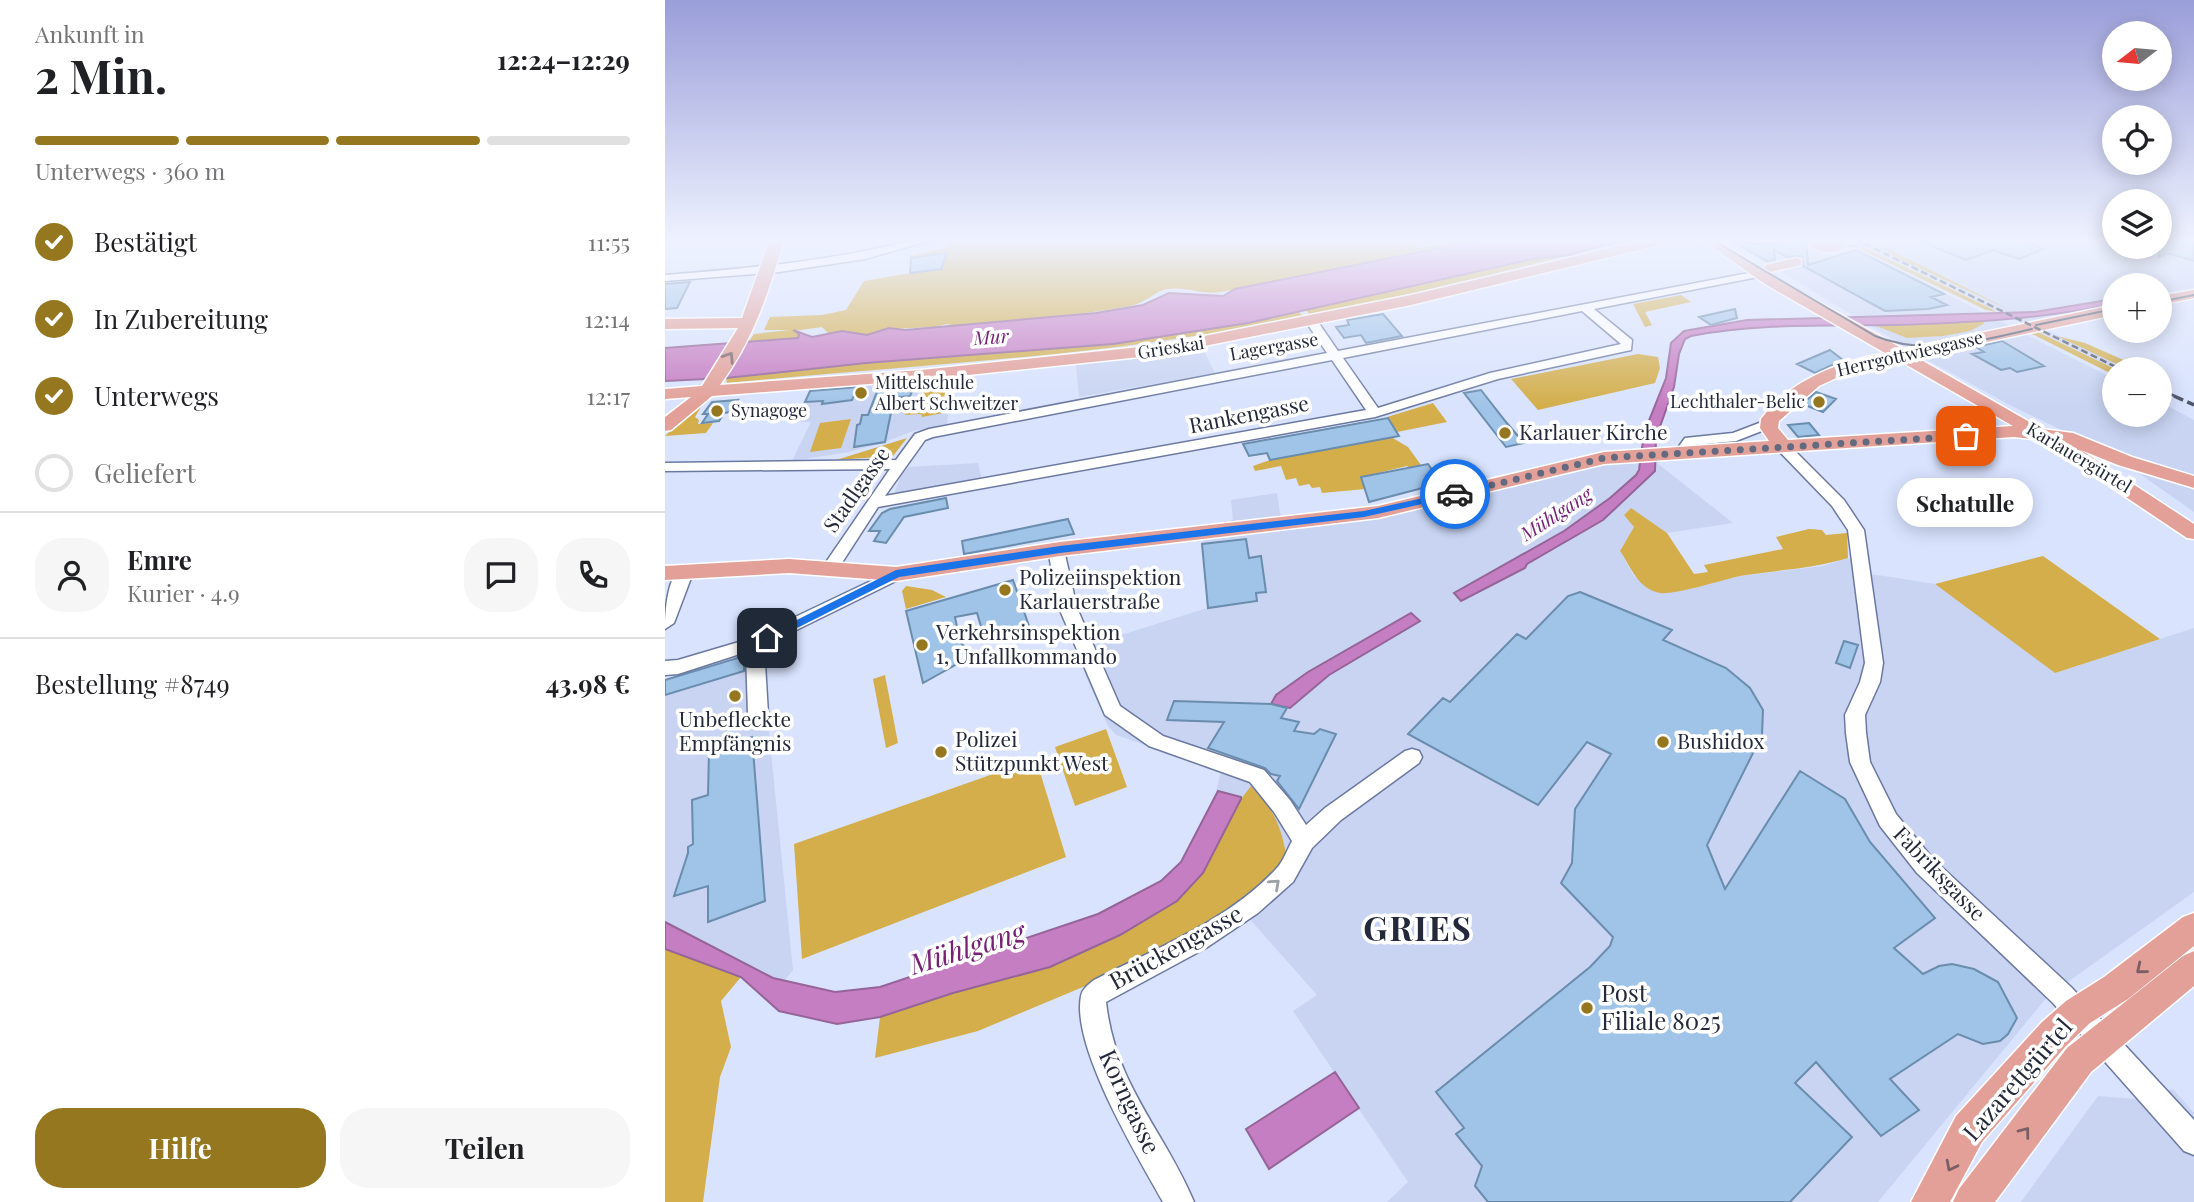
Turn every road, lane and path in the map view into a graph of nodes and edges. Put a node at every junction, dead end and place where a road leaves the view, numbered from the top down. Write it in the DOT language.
graph roads {
  1 [pos="759,295"];
  2 [pos="1431,295"];
  3 [pos="1648,295"];
  4 [pos="1820,295"];
  5 [pos="1585,308"];
  6 [pos="2102,313"];
  7 [pos="1843,320"];
  8 [pos="1312,322"];
  9 [pos="665,324"];
  10 [pos="747,327"];
  11 [pos="2034,327"];
  12 [pos="1903,353"];
  13 [pos="1334,356"];
  14 [pos="709,387"];
  15 [pos="665,394"];
  16 [pos="1375,413"];
  17 [pos="1767,424"];
  18 [pos="665,426"];
  19 [pos="2037,432"];
  20 [pos="920,437"];
  21 [pos="2066,437"];
  22 [pos="1783,447"];
  23 [pos="1685,454"];
  24 [pos="902,464"];
  25 [pos="665,467"];
  26 [pos="2193,482"];
  27 [pos="2164,500"];
  28 [pos="873,503"];
  29 [pos="2194,520"];
  30 [pos="2194,533"];
  31 [pos="1056,550"];
  32 [pos="829,568"];
  33 [pos="675,572"];
  34 [pos="896,574"];
  35 [pos="665,623"];
  36 [pos="755,643"];
  37 [pos="672,668"];
  38 [pos="758,714"];
  39 [pos="1412,757"];
  40 [pos="1304,841"];
  41 [pos="2194,926"];
  42 [pos="2194,966"];
  43 [pos="1093,997"];
  44 [pos="2078,1012"];
  45 [pos="2105,1040"];
  46 [pos="2194,1140"];
  47 [pos="1179,1202"];
  48 [pos="1930,1202"];
  49 [pos="1972,1202"];
  1 -- 10 [label="main road"];
  2 -- 8 [label="main road, Grieskai"];
  3 -- 5 [label="street, Lagergasse"];
  4 -- 7 [label="main road, Karlauergürtel"];
  5 -- 13 [label="street, Lagergasse"];
  5 -- 16 [label="street, Rankengasse"];
  6 -- 11 [label="main road, Herrgottwiesgasse"];
  7 -- 12 [label="main road, Karlauergürtel"];
  7 -- 12 [label="main road, Karlauergürtel"];
  8 -- 13 [label="street"];
  8 -- 14 [label="main road, Grieskai"];
  9 -- 10 [label="main road"];
  14 -- 10 [label="main road, one-way"];
  11 -- 12 [label="main road, Herrgottwiesgasse"];
  12 -- 17 [label="main road, Herrgottwiesgasse"];
  12 -- 19 [label="main road, Karlauergürtel"];
  12 -- 21 [label="main road, Karlauergürtel"];
  13 -- 16 [label="street"];
  13 -- 20 [label="street, Lagergasse"];
  14 -- 15 [label="main road, Grieskai"];
  14 -- 18 [label="main road"];
  16 -- 28 [label="street, Rankengasse"];
  17 -- 22 [label="main road"];
  17 -- 23 [label="street"];
  19 -- 21 [label="main road"];
  19 -- 22 [label="main road"];
  19 -- 30 [label="main road, Karlauergürtel"];
  20 -- 24 [label="street, Stadlgasse"];
  21 -- 26 [label="main road"];
  21 -- 27 [label="main road, Karlauergürtel"];
  22 -- 23 [label="main road"];
  22 -- 44 [label="street, Fabriksgasse"];
  23 -- 31 [label="main road"];
  24 -- 25 [label="street"];
  24 -- 28 [label="street, Stadlgasse"];
  26 -- 27 [label="main road"];
  27 -- 29 [label="main road, Karlauergürtel"];
  28 -- 32 [label="street, Stadlgasse"];
  31 -- 34 [label="main road"];
  31 -- 40 [label="street"];
  32 -- 33 [label="main road"];
  32 -- 34 [label="main road"];
  33 -- 35 [label="street"];
  34 -- 36 [label="street"];
  36 -- 37 [label="street"];
  36 -- 38 [label="street"];
  39 -- 40 [label="street, Brückengasse"];
  43 -- 40 [label="street, Brückengasse, one-way"];
  41 -- 44 [label="main road, Lazarettgürtel, one-way"];
  42 -- 45 [label="main road, Lazarettgürtel"];
  43 -- 47 [label="street, Korngasse"];
  44 -- 45 [label="street, Fabriksgasse"];
  44 -- 48 [label="main road, Lazarettgürtel, one-way"];
  45 -- 46 [label="street, Fabriksgasse"];
  49 -- 45 [label="main road, Lazarettgürtel, one-way"];
}
